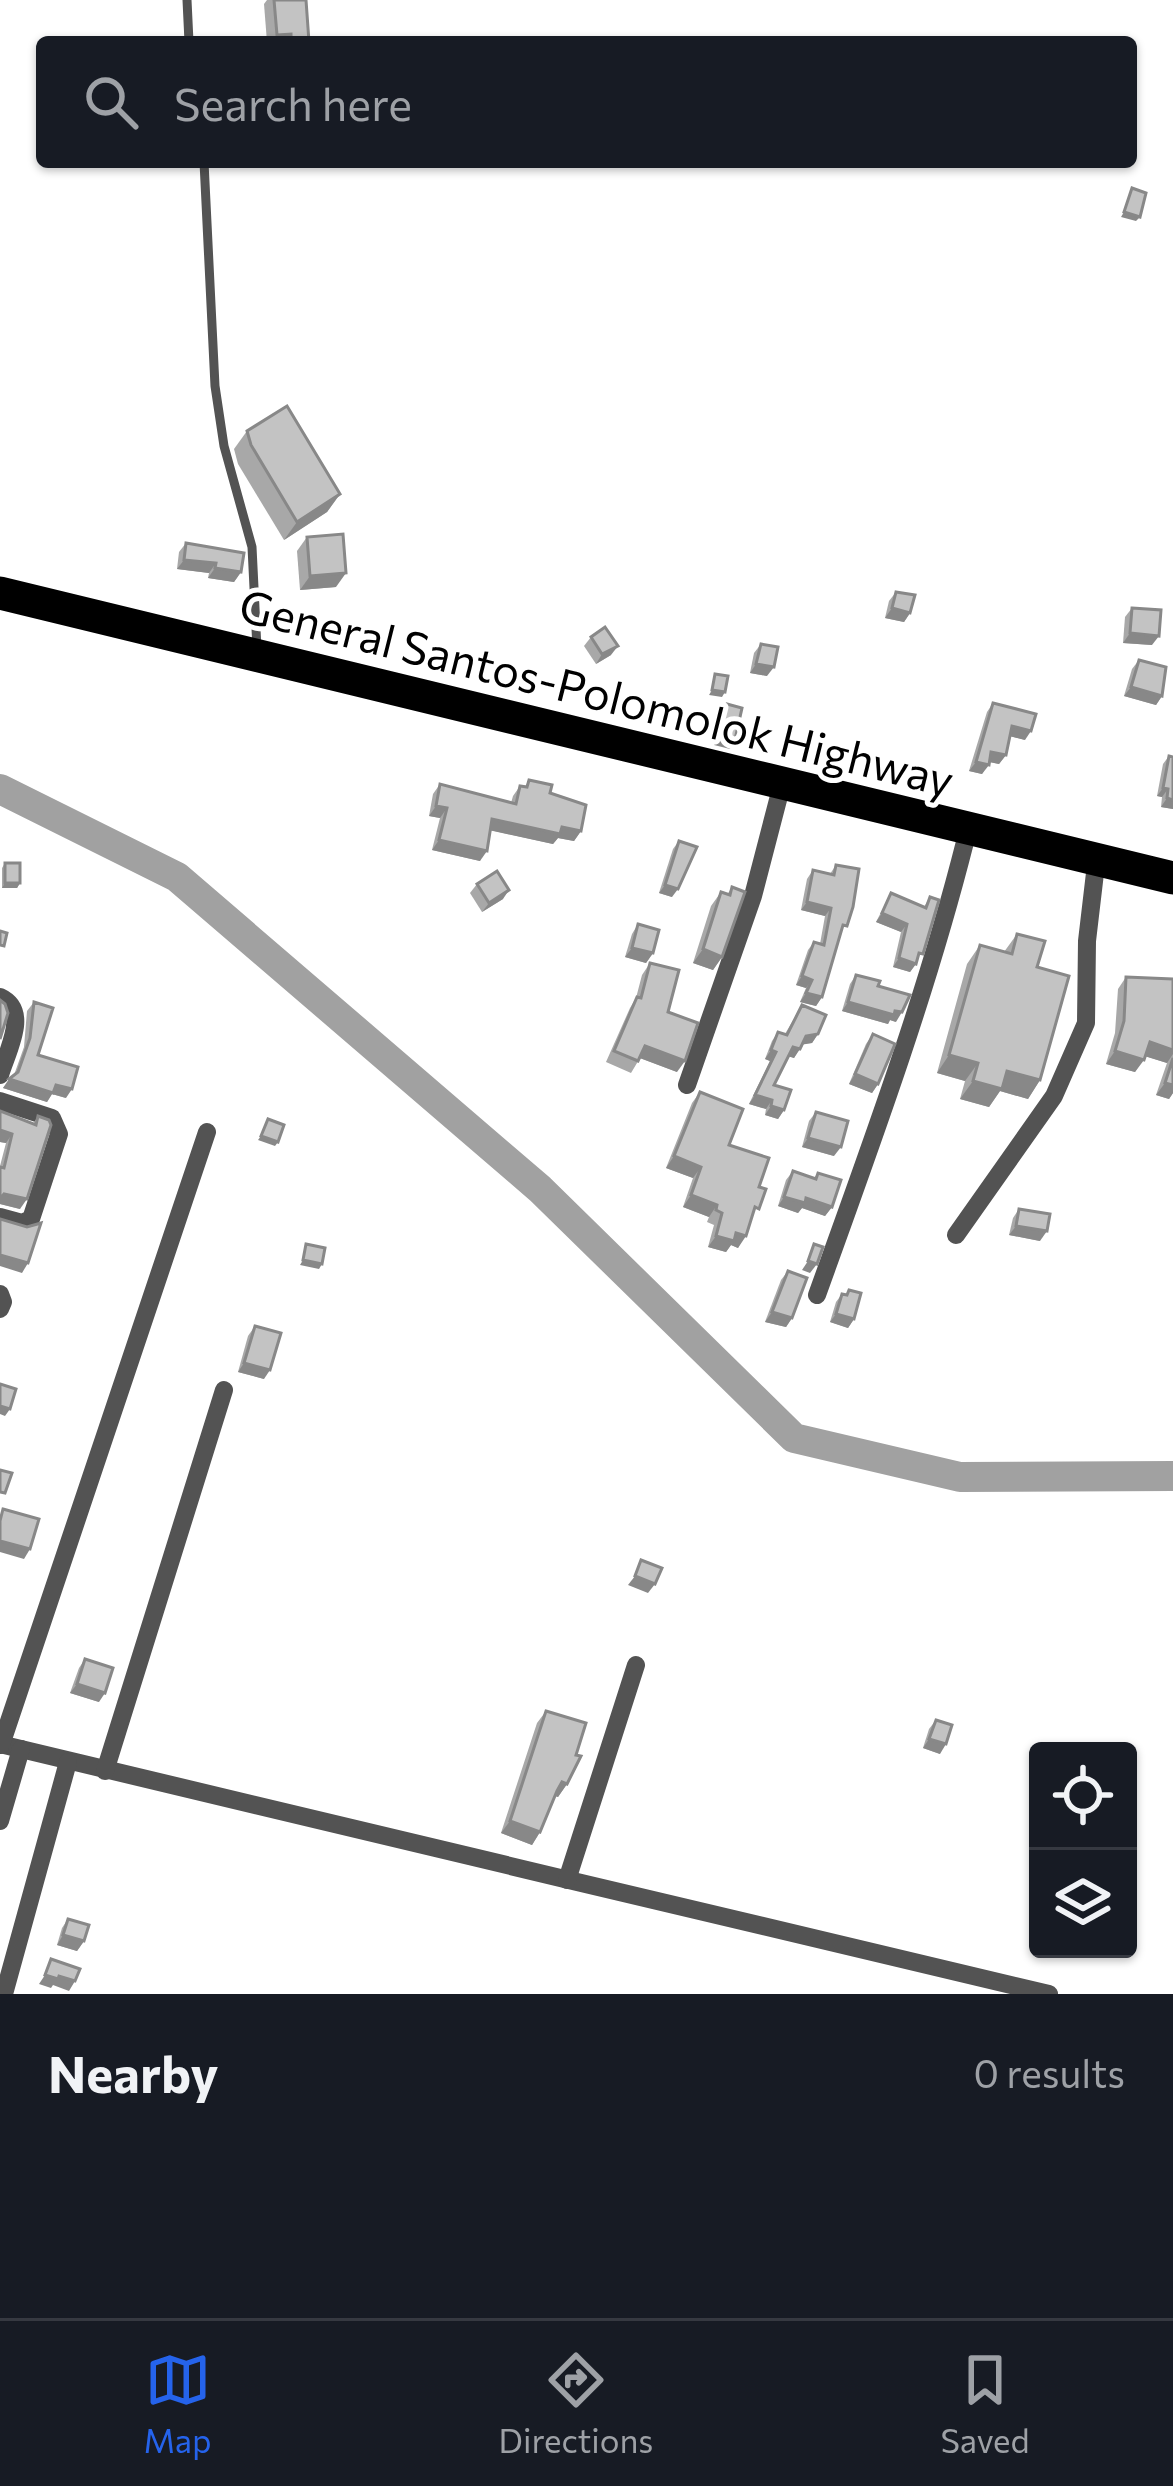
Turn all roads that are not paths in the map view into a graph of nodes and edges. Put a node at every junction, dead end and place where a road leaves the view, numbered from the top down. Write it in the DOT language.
graph roads {
  1 [pos="188,0"];
  2 [pos="189,36"];
  3 [pos="204,168"];
  4 [pos="0,593"];
  5 [pos="0,609"];
  6 [pos="257,654"];
  7 [pos="779,796"];
  8 [pos="965,842"];
  9 [pos="1094,873"];
  10 [pos="1173,878"];
  11 [pos="1173,893"];
  12 [pos="0,997"];
  13 [pos="0,1075"];
  14 [pos="687,1085"];
  15 [pos="0,1101"];
  16 [pos="208,1132"];
  17 [pos="0,1217"];
  18 [pos="956,1235"];
  19 [pos="0,1294"];
  20 [pos="817,1295"];
  21 [pos="0,1309"];
  22 [pos="224,1390"];
  23 [pos="636,1665"];
  24 [pos="7,1746"];
  25 [pos="68,1762"];
  26 [pos="105,1771"];
  27 [pos="0,1821"];
  28 [pos="567,1880"];
  29 [pos="4,1994"];
  30 [pos="1049,1994"];
  1 -- 2 [label="lane"];
  3 -- 6 [label="lane"];
  4 -- 6 [label="highway, General Santos-Polomolok Highway"];
  5 -- 7 [label="highway"];
  6 -- 10 [label="highway, General Santos-Polomolok Highway"];
  7 -- 8 [label="highway"];
  7 -- 14 [label="street"];
  8 -- 9 [label="highway"];
  8 -- 20 [label="street"];
  9 -- 11 [label="highway"];
  9 -- 18 [label="street"];
  12 -- 13 [label="street"];
  15 -- 17 [label="street"];
  16 -- 24 [label="street"];
  19 -- 21 [label="street"];
  22 -- 26 [label="street"];
  23 -- 28 [label="street"];
  24 -- 25 [label="street"];
  24 -- 27 [label="street"];
  25 -- 26 [label="street"];
  25 -- 29 [label="street"];
  26 -- 28 [label="street"];
  28 -- 30 [label="street"];
}
